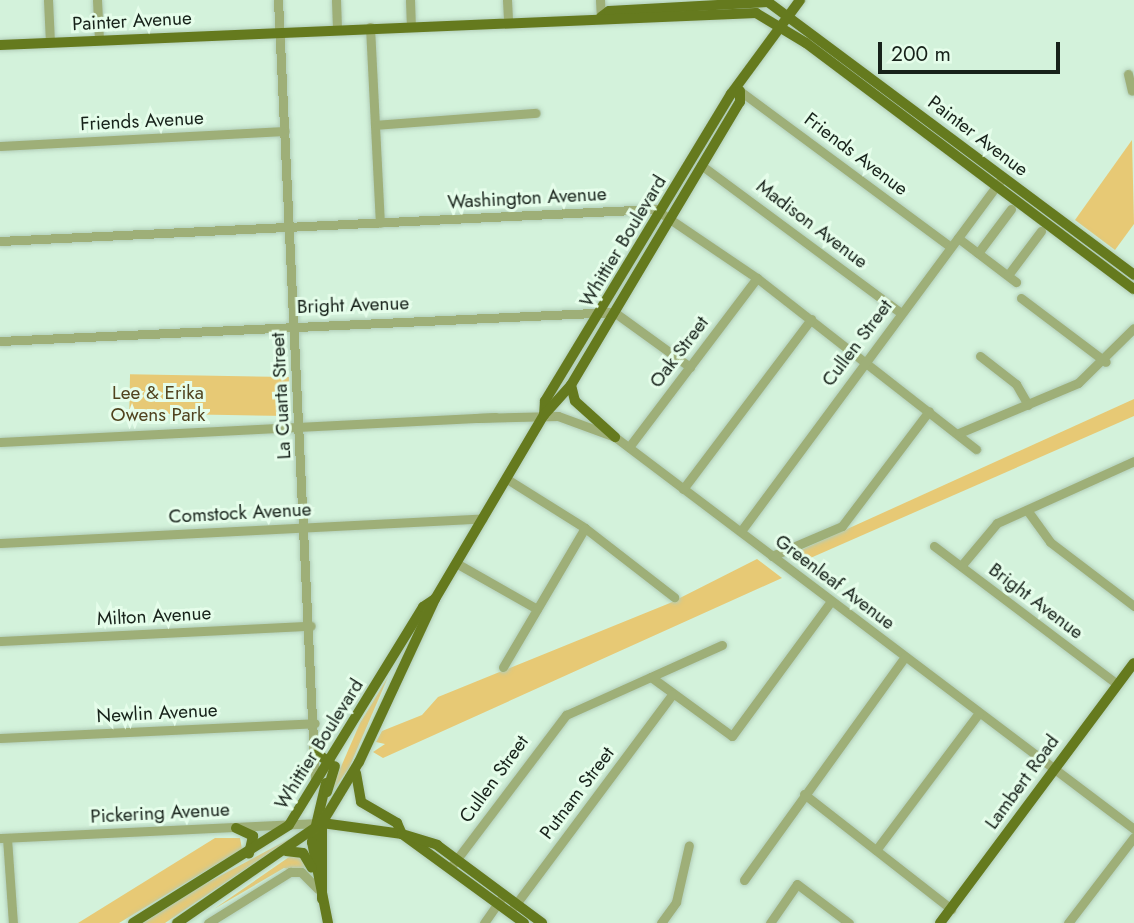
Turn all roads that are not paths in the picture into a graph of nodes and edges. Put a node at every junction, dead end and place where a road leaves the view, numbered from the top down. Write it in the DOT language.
graph roads {
  1 [pos="48,0"];
  2 [pos="97,0"];
  3 [pos="278,0"];
  4 [pos="336,0"];
  5 [pos="410,0"];
  6 [pos="507,0"];
  7 [pos="600,0"];
  8 [pos="786,0"];
  9 [pos="800,0"];
  10 [pos="768,1"];
  11 [pos="688,7"];
  12 [pos="786,13"];
  13 [pos="601,17"];
  14 [pos="508,19"];
  15 [pos="411,25"];
  16 [pos="778,25"];
  17 [pos="370,27"];
  18 [pos="337,29"];
  19 [pos="279,32"];
  20 [pos="99,40"];
  21 [pos="50,42"];
  22 [pos="0,45"];
  23 [pos="1128,75"];
  24 [pos="740,91"];
  25 [pos="1132,91"];
  26 [pos="536,113"];
  27 [pos="375,125"];
  28 [pos="285,131"];
  29 [pos="944,145"];
  30 [pos="0,146"];
  31 [pos="977,158"];
  32 [pos="701,165"];
  33 [pos="1000,181"];
  34 [pos="1011,209"];
  35 [pos="666,214"];
  36 [pos="380,223"];
  37 [pos="290,227"];
  38 [pos="1041,232"];
  39 [pos="958,238"];
  40 [pos="0,241"];
  41 [pos="951,247"];
  42 [pos="978,253"];
  43 [pos="1008,275"];
  44 [pos="1134,275"];
  45 [pos="757,278"];
  46 [pos="1016,282"];
  47 [pos="1134,289"];
  48 [pos="1021,298"];
  49 [pos="614,312"];
  50 [pos="601,313"];
  51 [pos="901,313"];
  52 [pos="811,319"];
  53 [pos="295,325"];
  54 [pos="1134,328"];
  55 [pos="0,341"];
  56 [pos="980,356"];
  57 [pos="866,359"];
  58 [pos="1106,362"];
  59 [pos="690,367"];
  60 [pos="571,386"];
  61 [pos="1028,405"];
  62 [pos="929,411"];
  63 [pos="544,415"];
  64 [pos="300,427"];
  65 [pos="959,433"];
  66 [pos="615,436"];
  67 [pos="0,442"];
  68 [pos="629,447"];
  69 [pos="976,449"];
  70 [pos="1134,461"];
  71 [pos="506,479"];
  72 [pos="683,489"];
  73 [pos="1027,510"];
  74 [pos="482,519"];
  75 [pos="306,528"];
  76 [pos="585,528"];
  77 [pos="741,531"];
  78 [pos="0,543"];
  79 [pos="934,546"];
  80 [pos="772,556"];
  81 [pos="456,563"];
  82 [pos="961,566"];
  83 [pos="674,597"];
  84 [pos="435,599"];
  85 [pos="831,601"];
  86 [pos="1134,606"];
  87 [pos="537,609"];
  88 [pos="311,626"];
  89 [pos="0,642"];
  90 [pos="722,645"];
  91 [pos="905,657"];
  92 [pos="1134,663"];
  93 [pos="503,667"];
  94 [pos="650,677"];
  95 [pos="1117,684"];
  96 [pos="673,695"];
  97 [pos="979,713"];
  98 [pos="315,723"];
  99 [pos="0,738"];
  100 [pos="317,754"];
  101 [pos="359,762"];
  102 [pos="332,764"];
  103 [pos="1053,769"];
  104 [pos="315,790"];
  105 [pos="804,794"];
  106 [pos="289,825"];
  107 [pos="316,825"];
  108 [pos="236,828"];
  109 [pos="1134,829"];
  110 [pos="402,834"];
  111 [pos="1134,837"];
  112 [pos="4,838"];
  113 [pos="689,845"];
  114 [pos="876,850"];
  115 [pos="286,851"];
  116 [pos="249,854"];
  117 [pos="454,863"];
  118 [pos="314,873"];
  119 [pos="744,880"];
  120 [pos="320,894"];
  121 [pos="501,899"];
  122 [pos="206,905"];
  123 [pos="513,908"];
  124 [pos="951,909"];
  125 [pos="211,921"];
  126 [pos="13,923"];
  127 [pos="133,923"];
  128 [pos="177,923"];
  129 [pos="328,923"];
  130 [pos="484,923"];
  131 [pos="524,923"];
  132 [pos="542,923"];
  133 [pos="660,923"];
  134 [pos="769,923"];
  135 [pos="849,923"];
  136 [pos="940,923"];
  137 [pos="1068,923"];
  1 -- 21 [label="street"];
  2 -- 20 [label="street"];
  3 -- 19 [label="street, La Cuarta Street"];
  4 -- 18 [label="street"];
  5 -- 15 [label="street"];
  6 -- 14 [label="street"];
  7 -- 13 [label="street"];
  8 -- 12 [label="main road"];
  9 -- 12 [label="main road, Whittier Boulevard"];
  10 -- 11 [label="main road, Painter Avenue"];
  10 -- 12 [label="main road, Painter Avenue"];
  11 -- 13 [label="main road, Painter Avenue"];
  11 -- 16 [label="main road, Painter Avenue"];
  12 -- 16 [label="main road, Whittier Boulevard"];
  12 -- 31 [label="main road, Painter Avenue"];
  13 -- 14 [label="main road, Painter Avenue"];
  14 -- 15 [label="main road, Painter Avenue"];
  15 -- 17 [label="main road, Painter Avenue"];
  16 -- 24 [label="main road, Whittier Boulevard"];
  16 -- 29 [label="main road, Painter Avenue"];
  17 -- 18 [label="main road, Painter Avenue"];
  17 -- 27 [label="street"];
  18 -- 19 [label="main road, Painter Avenue"];
  19 -- 20 [label="main road, Painter Avenue"];
  19 -- 28 [label="street, La Cuarta Street"];
  20 -- 21 [label="main road, Painter Avenue"];
  21 -- 22 [label="main road, Painter Avenue"];
  23 -- 25 [label="street"];
  24 -- 32 [label="main road, Whittier Boulevard"];
  24 -- 35 [label="main road, Whittier Boulevard"];
  24 -- 41 [label="street, Friends Avenue"];
  26 -- 27 [label="street"];
  27 -- 36 [label="street"];
  28 -- 30 [label="street, Friends Avenue"];
  28 -- 37 [label="street, La Cuarta Street"];
  29 -- 31 [label="main road"];
  29 -- 33 [label="main road, Painter Avenue"];
  31 -- 33 [label="main road, Painter Avenue"];
  32 -- 35 [label="main road, Whittier Boulevard"];
  32 -- 51 [label="street, Madison Avenue"];
  33 -- 39 [label="street, Cullen Street"];
  33 -- 44 [label="main road, Painter Avenue"];
  33 -- 47 [label="main road, Painter Avenue"];
  34 -- 42 [label="street"];
  35 -- 36 [label="street, Washington Avenue"];
  35 -- 45 [label="street"];
  35 -- 49 [label="main road, Whittier Boulevard"];
  35 -- 50 [label="main road, Whittier Boulevard"];
  36 -- 37 [label="street, Washington Avenue"];
  37 -- 40 [label="street, Washington Avenue"];
  37 -- 53 [label="street, La Cuarta Street"];
  38 -- 43 [label="street"];
  39 -- 41 [label="street, Cullen Street"];
  39 -- 42 [label="street"];
  41 -- 51 [label="street, Cullen Street"];
  42 -- 43 [label="street"];
  43 -- 46 [label="street"];
  45 -- 52 [label="street"];
  45 -- 59 [label="street, Oak Street"];
  48 -- 58 [label="street"];
  49 -- 50 [label="street, Bright Avenue"];
  49 -- 59 [label="street"];
  49 -- 60 [label="main road, Whittier Boulevard"];
  50 -- 53 [label="street, Bright Avenue"];
  50 -- 63 [label="main road, Whittier Boulevard"];
  51 -- 57 [label="street, Cullen Street"];
  52 -- 57 [label="street"];
  52 -- 72 [label="street"];
  53 -- 55 [label="street, Bright Avenue"];
  53 -- 64 [label="street, La Cuarta Street"];
  54 -- 58 [label="street"];
  56 -- 61 [label="street"];
  57 -- 62 [label="street"];
  57 -- 77 [label="street, Cullen Street"];
  58 -- 61 [label="street"];
  59 -- 68 [label="street, Oak Street"];
  60 -- 63 [label="main road, Whittier Boulevard"];
  60 -- 66 [label="main road"];
  61 -- 65 [label="street"];
  62 -- 65 [label="street"];
  62 -- 80 [label="street"];
  63 -- 64 [label="street, Greenleaf Avenue"];
  63 -- 66 [label="street, Greenleaf Avenue"];
  63 -- 71 [label="main road, Whittier Boulevard"];
  64 -- 67 [label="street, Greenleaf Avenue"];
  64 -- 75 [label="street, La Cuarta Street"];
  65 -- 69 [label="street"];
  66 -- 68 [label="street, Greenleaf Avenue"];
  68 -- 72 [label="street, Greenleaf Avenue"];
  70 -- 73 [label="street"];
  71 -- 74 [label="main road, Whittier Boulevard"];
  71 -- 76 [label="street"];
  72 -- 77 [label="street, Greenleaf Avenue"];
  73 -- 82 [label="street"];
  73 -- 86 [label="street"];
  74 -- 75 [label="street, Comstock Avenue"];
  74 -- 81 [label="main road, Whittier Boulevard"];
  75 -- 78 [label="street, Comstock Avenue"];
  75 -- 88 [label="street, La Cuarta Street"];
  76 -- 83 [label="street"];
  76 -- 87 [label="street"];
  77 -- 80 [label="street, Greenleaf Avenue"];
  79 -- 82 [label="street, Bright Avenue"];
  80 -- 85 [label="street, Greenleaf Avenue"];
  81 -- 84 [label="main road, Whittier Boulevard"];
  81 -- 87 [label="street"];
  82 -- 95 [label="street, Bright Avenue"];
  84 -- 101 [label="main road, Whittier Boulevard"];
  84 -- 102 [label="main road, Whittier Boulevard"];
  85 -- 91 [label="street, Greenleaf Avenue"];
  85 -- 96 [label="street"];
  87 -- 93 [label="street"];
  88 -- 89 [label="street, Milton Avenue"];
  88 -- 98 [label="street, La Cuarta Street"];
  90 -- 94 [label="street, Cullen Street"];
  91 -- 97 [label="street, Greenleaf Avenue"];
  91 -- 105 [label="street"];
  92 -- 95 [label="main road, Lambert Road"];
  94 -- 96 [label="street"];
  94 -- 117 [label="street, Cullen Street"];
  95 -- 103 [label="main road, Lambert Road"];
  96 -- 123 [label="street, Putnam Street"];
  97 -- 103 [label="street, Greenleaf Avenue"];
  97 -- 114 [label="street"];
  98 -- 99 [label="street, Newlin Avenue"];
  98 -- 100 [label="street, La Cuarta Street"];
  100 -- 102 [label="main road"];
  100 -- 104 [label="street, La Cuarta Street"];
  101 -- 107 [label="main road, Whittier Boulevard"];
  101 -- 110 [label="main road"];
  102 -- 104 [label="main road, Whittier Boulevard"];
  102 -- 107 [label="main road"];
  103 -- 109 [label="street, Greenleaf Avenue"];
  103 -- 124 [label="main road, Lambert Road"];
  104 -- 106 [label="main road, Whittier Boulevard"];
  105 -- 114 [label="street"];
  105 -- 119 [label="street"];
  106 -- 107 [label="street, Pickering Avenue"];
  106 -- 108 [label="street, Pickering Avenue"];
  106 -- 116 [label="main road, Whittier Boulevard"];
  107 -- 110 [label="main road"];
  107 -- 115 [label="main road, Whittier Boulevard"];
  107 -- 118 [label="main road"];
  107 -- 120 [label="main road"];
  108 -- 112 [label="street, Pickering Avenue"];
  108 -- 116 [label="main road"];
  110 -- 117 [label="main road"];
  111 -- 137 [label="street"];
  112 -- 126 [label="street"];
  113 -- 133 [label="street"];
  114 -- 124 [label="street"];
  115 -- 118 [label="main road"];
  115 -- 122 [label="main road, Whittier Boulevard"];
  116 -- 127 [label="main road, Whittier Boulevard"];
  117 -- 121 [label="main road"];
  118 -- 120 [label="main road"];
  120 -- 125 [label="street"];
  120 -- 129 [label="main road"];
  121 -- 123 [label="main road"];
  121 -- 130 [label="street"];
  122 -- 125 [label="street"];
  122 -- 128 [label="main road, Whittier Boulevard"];
  123 -- 131 [label="main road"];
  123 -- 132 [label="main road"];
  124 -- 136 [label="main road, Lambert Road"];
  134 -- 135 [label="street"];
}
